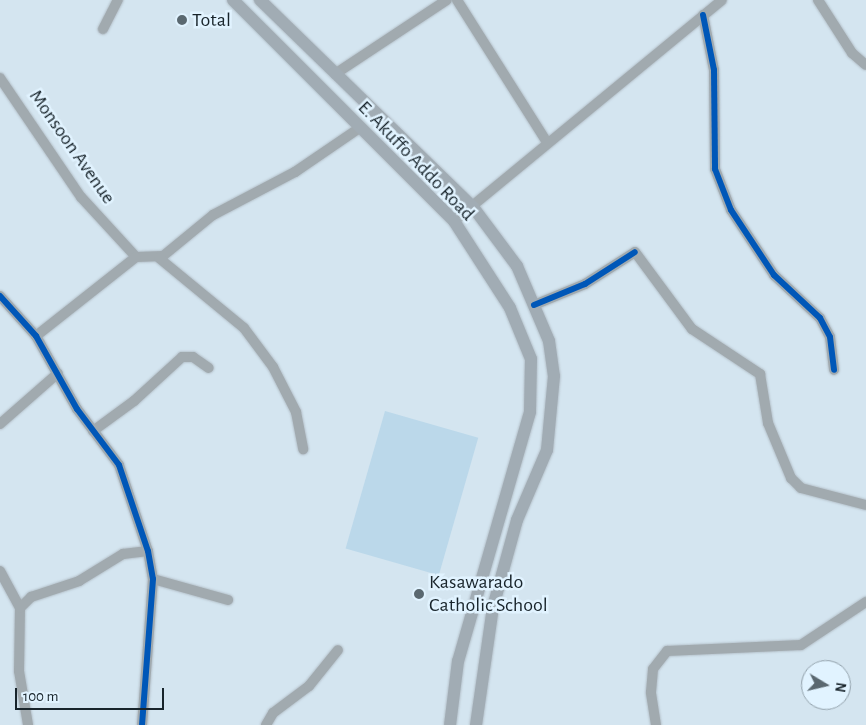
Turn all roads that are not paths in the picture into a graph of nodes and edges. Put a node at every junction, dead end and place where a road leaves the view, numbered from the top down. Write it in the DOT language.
graph roads {
  1 [pos="118,0"];
  2 [pos="233,0"];
  3 [pos="260,0"];
  4 [pos="447,0"];
  5 [pos="457,0"];
  6 [pos="722,0"];
  7 [pos="818,0"];
  8 [pos="703,15"];
  9 [pos="103,29"];
  10 [pos="866,66"];
  11 [pos="335,74"];
  12 [pos="0,78"];
  13 [pos="358,129"];
  14 [pos="546,141"];
  15 [pos="473,206"];
  16 [pos="454,221"];
  17 [pos="136,257"];
  18 [pos="159,258"];
  19 [pos="0,296"];
  20 [pos="534,305"];
  21 [pos="36,336"];
  22 [pos="210,368"];
  23 [pos="834,370"];
  24 [pos="58,373"];
  25 [pos="0,424"];
  26 [pos="93,431"];
  27 [pos="303,449"];
  28 [pos="866,505"];
  29 [pos="148,551"];
  30 [pos="0,572"];
  31 [pos="153,579"];
  32 [pos="228,600"];
  33 [pos="866,602"];
  34 [pos="20,608"];
  35 [pos="338,650"];
  36 [pos="28,725"];
  37 [pos="142,725"];
  38 [pos="266,725"];
  39 [pos="450,725"];
  40 [pos="476,725"];
  41 [pos="656,725"];
  1 -- 9 [label="street"];
  2 -- 13 [label="main road, E. Akuffo Addo Road"];
  3 -- 11 [label="main road, E. Akuffo Addo Road"];
  4 -- 11 [label="street"];
  5 -- 14 [label="street"];
  6 -- 8 [label="street"];
  7 -- 10 [label="street"];
  8 -- 14 [label="street"];
  8 -- 23 [label="street"];
  11 -- 15 [label="main road, E. Akuffo Addo Road"];
  12 -- 17 [label="street, Monsoon Avenue"];
  13 -- 16 [label="main road, E. Akuffo Addo Road"];
  13 -- 18 [label="street"];
  14 -- 15 [label="street"];
  15 -- 16 [label="street"];
  15 -- 20 [label="main road, E. Akuffo Addo Road"];
  16 -- 39 [label="main road, E. Akuffo Addo Road"];
  17 -- 18 [label="street"];
  17 -- 21 [label="street"];
  18 -- 27 [label="street"];
  19 -- 21 [label="street"];
  20 -- 28 [label="street"];
  20 -- 40 [label="main road, E. Akuffo Addo Road"];
  21 -- 24 [label="street"];
  22 -- 26 [label="street"];
  24 -- 25 [label="street"];
  24 -- 26 [label="street"];
  26 -- 29 [label="street"];
  29 -- 31 [label="street"];
  29 -- 34 [label="street"];
  30 -- 34 [label="street"];
  31 -- 32 [label="street"];
  31 -- 37 [label="street"];
  33 -- 41 [label="street"];
  34 -- 36 [label="street"];
  35 -- 38 [label="street"];
}
